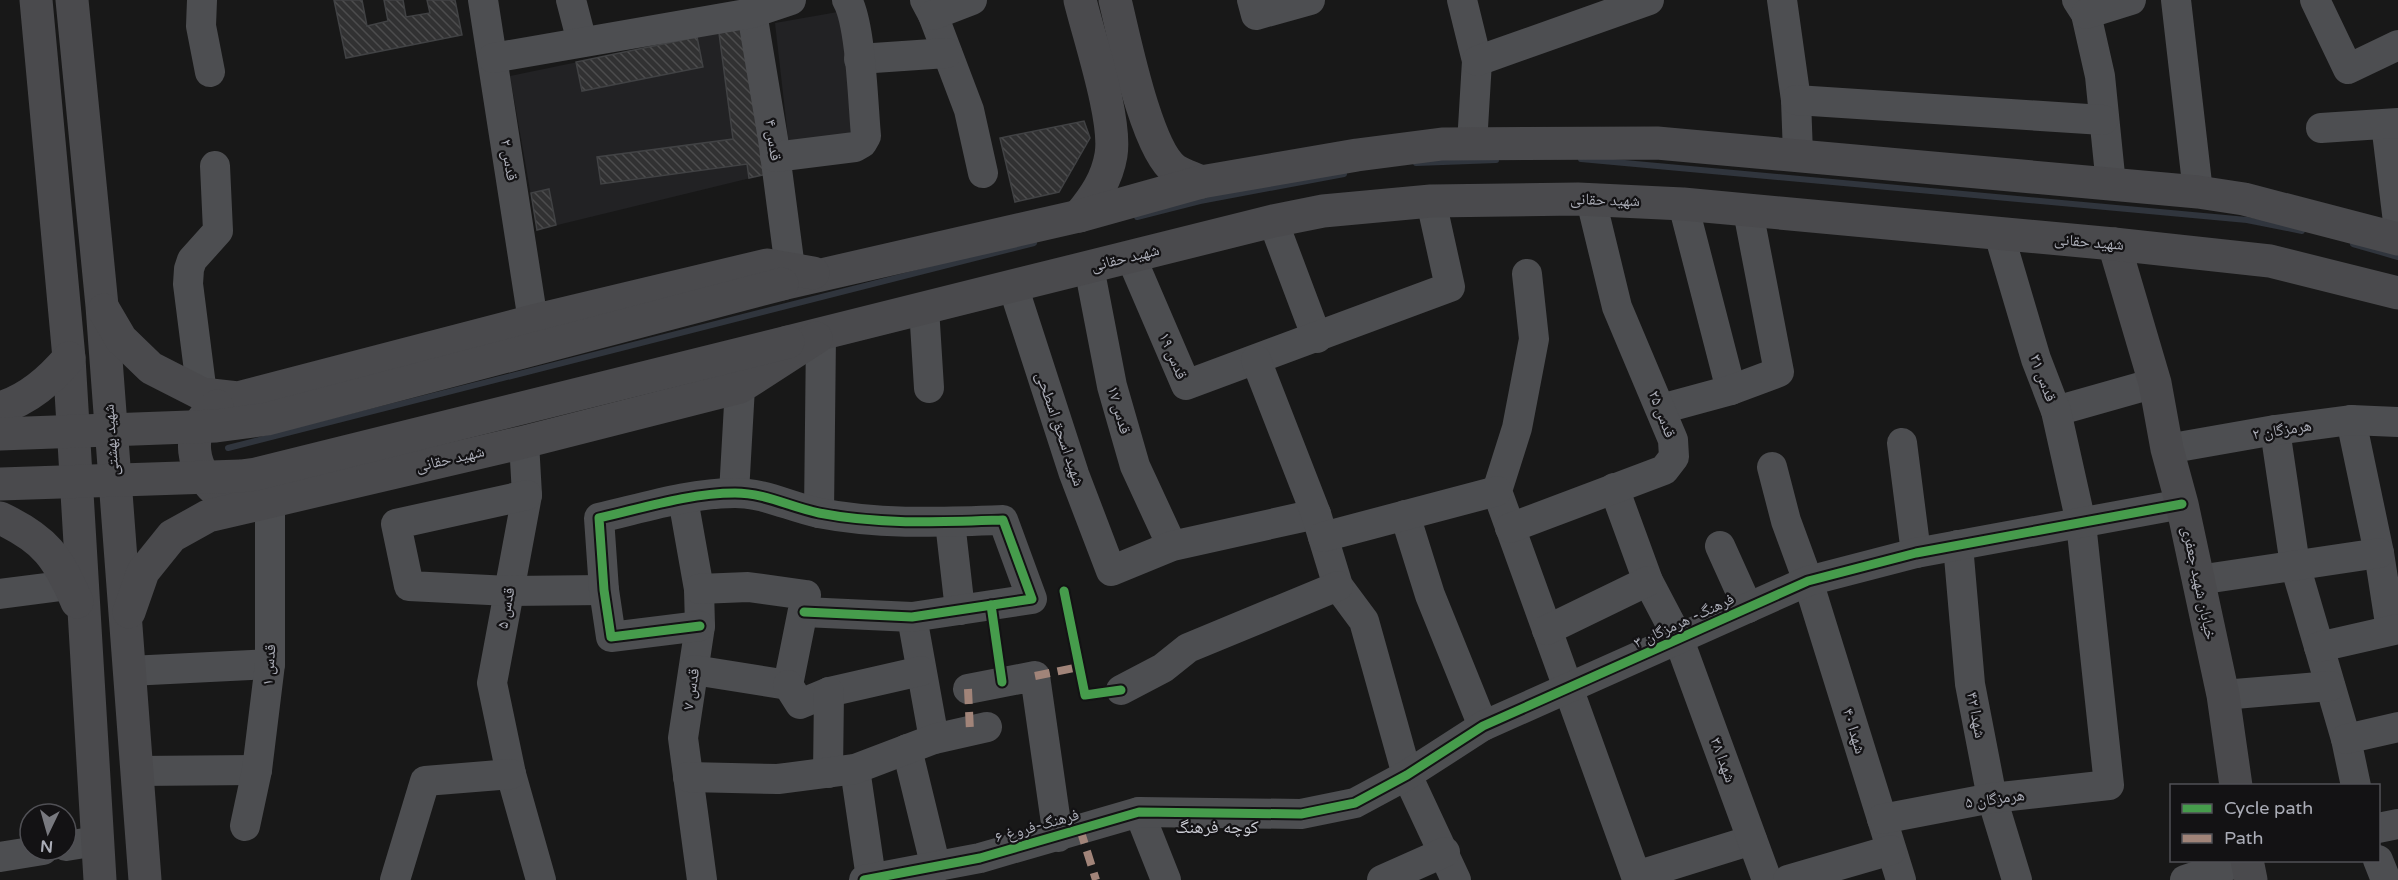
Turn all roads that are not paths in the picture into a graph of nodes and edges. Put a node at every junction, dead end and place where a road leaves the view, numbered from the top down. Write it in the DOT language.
graph roads {
  1 [pos="36,0"];
  2 [pos="72,0"];
  3 [pos="202,0"];
  4 [pos="483,0"];
  5 [pos="571,0"];
  6 [pos="791,0"];
  7 [pos="848,0"];
  8 [pos="972,0"];
  9 [pos="1080,0"];
  10 [pos="1115,0"];
  11 [pos="1310,0"];
  12 [pos="1462,0"];
  13 [pos="1649,0"];
  14 [pos="1782,0"];
  15 [pos="2131,0"];
  16 [pos="2176,0"];
  17 [pos="2315,0"];
  18 [pos="929,7"];
  19 [pos="1254,7"];
  20 [pos="2081,7"];
  21 [pos="704,10"];
  22 [pos="752,13"];
  23 [pos="582,42"];
  24 [pos="2398,45"];
  25 [pos="947,53"];
  26 [pos="493,58"];
  27 [pos="859,58"];
  28 [pos="1477,60"];
  29 [pos="210,72"];
  30 [pos="1796,100"];
  31 [pos="1148,120"];
  32 [pos="2103,120"];
  33 [pos="2392,124"];
  34 [pos="2321,128"];
  35 [pos="1111,130"];
  36 [pos="1472,144"];
  37 [pos="1798,154"];
  38 [pos="775,157"];
  39 [pos="215,166"];
  40 [pos="983,173"];
  41 [pos="1201,182"];
  42 [pos="2111,185"];
  43 [pos="2198,192"];
  44 [pos="1590,200"];
  45 [pos="1431,201"];
  46 [pos="1683,204"];
  47 [pos="1748,211"];
  48 [pos="1080,216"];
  49 [pos="1273,221"];
  50 [pos="2398,222"];
  51 [pos="1999,234"];
  52 [pos="2398,239"];
  53 [pos="2114,244"];
  54 [pos="1131,257"];
  55 [pos="1089,267"];
  56 [pos="1527,274"];
  57 [pos="798,275"];
  58 [pos="1012,286"];
  59 [pos="2398,293"];
  60 [pos="102,306"];
  61 [pos="924,308"];
  62 [pos="533,321"];
  63 [pos="821,335"];
  64 [pos="1317,338"];
  65 [pos="69,357"];
  66 [pos="1256,360"];
  67 [pos="2155,383"];
  68 [pos="740,387"];
  69 [pos="929,388"];
  70 [pos="1731,390"];
  71 [pos="202,394"];
  72 [pos="238,398"];
  73 [pos="0,408"];
  74 [pos="1661,409"];
  75 [pos="2056,411"];
  76 [pos="2351,420"];
  77 [pos="2398,422"];
  78 [pos="2275,430"];
  79 [pos="0,434"];
  80 [pos="524,442"];
  81 [pos="1902,443"];
  82 [pos="2167,450"];
  83 [pos="1773,467"];
  84 [pos="0,484"];
  85 [pos="1614,488"];
  86 [pos="1497,491"];
  87 [pos="734,493"];
  88 [pos="526,495"];
  89 [pos="683,499"];
  90 [pos="259,504"];
  91 [pos="2182,504"];
  92 [pos="819,513"];
  93 [pos="1406,515"];
  94 [pos="0,518"];
  95 [pos="950,522"];
  96 [pos="2081,523"];
  97 [pos="1319,525"];
  98 [pos="1510,528"];
  99 [pos="1958,545"];
  100 [pos="1172,546"];
  101 [pos="1720,546"];
  102 [pos="1916,553"];
  103 [pos="2379,553"];
  104 [pos="2295,565"];
  105 [pos="2198,580"];
  106 [pos="1648,581"];
  107 [pos="1808,582"];
  108 [pos="69,585"];
  109 [pos="1338,586"];
  110 [pos="699,589"];
  111 [pos="604,590"];
  112 [pos="509,591"];
  113 [pos="0,594"];
  114 [pos="1748,608"];
  115 [pos="960,610"];
  116 [pos="804,612"];
  117 [pos="912,617"];
  118 [pos="85,621"];
  119 [pos="700,626"];
  120 [pos="125,628"];
  121 [pos="1547,630"];
  122 [pos="2395,630"];
  123 [pos="1679,640"];
  124 [pos="2319,647"];
  125 [pos="270,664"];
  126 [pos="694,670"];
  127 [pos="921,670"];
  128 [pos="129,671"];
  129 [pos="788,685"];
  130 [pos="2330,686"];
  131 [pos="968,689"];
  132 [pos="1121,690"];
  133 [pos="1569,690"];
  134 [pos="829,692"];
  135 [pos="2223,695"];
  136 [pos="1483,726"];
  137 [pos="987,727"];
  138 [pos="2398,728"];
  139 [pos="2346,739"];
  140 [pos="921,744"];
  141 [pos="257,770"];
  142 [pos="136,771"];
  143 [pos="842,771"];
  144 [pos="511,774"];
  145 [pos="1407,775"];
  146 [pos="688,777"];
  147 [pos="2236,784"];
  148 [pos="2356,784"];
  149 [pos="2109,785"];
  150 [pos="1992,798"];
  151 [pos="1139,812"];
  152 [pos="1220,812"];
  153 [pos="1882,819"];
  154 [pos="2398,824"];
  155 [pos="245,826"];
  156 [pos="2380,828"];
  157 [pos="1058,837"];
  158 [pos="1752,840"];
  159 [pos="81,844"];
  160 [pos="1891,850"];
  161 [pos="1445,852"];
  162 [pos="18,854"];
  163 [pos="0,857"];
  164 [pos="2243,862"];
  165 [pos="2246,862"];
  166 [pos="2378,862"];
  167 [pos="985,869"];
  168 [pos="920,873"];
  169 [pos="868,879"];
  170 [pos="100,880"];
  171 [pos="145,880"];
  172 [pos="395,880"];
  173 [pos="541,880"];
  174 [pos="702,880"];
  175 [pos="1166,880"];
  176 [pos="1382,880"];
  177 [pos="1456,880"];
  178 [pos="1767,880"];
  179 [pos="1788,880"];
  180 [pos="1901,880"];
  181 [pos="2017,880"];
  182 [pos="2185,880"];
  183 [pos="2251,880"];
  184 [pos="2386,880"];
  1 -- 65 [label="main road"];
  2 -- 60 [label="main road, شهید بهشتی"];
  3 -- 29 [label="street"];
  4 -- 26 [label="street, قدس ۲"];
  5 -- 23 [label="street"];
  6 -- 22 [label="street"];
  7 -- 27 [label="street"];
  8 -- 18 [label="street"];
  9 -- 35 [label="main road"];
  10 -- 31 [label="main road"];
  11 -- 19 [label="street"];
  12 -- 28 [label="street"];
  13 -- 28 [label="street"];
  14 -- 30 [label="street"];
  15 -- 20 [label="street"];
  16 -- 43 [label="street"];
  17 -- 24 [label="street"];
  18 -- 25 [label="street"];
  20 -- 32 [label="street"];
  21 -- 22 [label="street"];
  21 -- 23 [label="street"];
  22 -- 38 [label="street, قدس ۴"];
  23 -- 26 [label="street"];
  25 -- 27 [label="street"];
  25 -- 40 [label="street"];
  26 -- 62 [label="street, قدس ۲"];
  27 -- 38 [label="street"];
  28 -- 36 [label="street"];
  30 -- 32 [label="street"];
  30 -- 37 [label="street"];
  31 -- 35 [label="main road"];
  31 -- 41 [label="main road"];
  32 -- 42 [label="street"];
  33 -- 34 [label="street"];
  33 -- 50 [label="street"];
  35 -- 48 [label="main road"];
  36 -- 37 [label="main road"];
  36 -- 41 [label="main road"];
  37 -- 42 [label="main road"];
  38 -- 57 [label="street, قدس ۴"];
  39 -- 71 [label="street"];
  41 -- 48 [label="main road"];
  42 -- 43 [label="main road"];
  43 -- 52 [label="main road"];
  44 -- 45 [label="main road, شهید حقانی"];
  44 -- 46 [label="main road, شهید حقانی"];
  44 -- 74 [label="street, قدس ۲۵"];
  45 -- 49 [label="main road, شهید حقانی"];
  45 -- 64 [label="street"];
  46 -- 47 [label="main road, شهید حقانی"];
  46 -- 70 [label="street"];
  47 -- 51 [label="main road, شهید حقانی"];
  47 -- 70 [label="street"];
  48 -- 57 [label="main road"];
  49 -- 54 [label="main road, شهید حقانی"];
  49 -- 64 [label="street"];
  51 -- 53 [label="main road, شهید حقانی"];
  51 -- 75 [label="street, قدس ۳۱"];
  53 -- 59 [label="main road, شهید حقانی"];
  53 -- 67 [label="main road, خیابان شهید جعفری"];
  54 -- 55 [label="main road, شهید حقانی"];
  54 -- 66 [label="street, قدس ۱۹"];
  55 -- 58 [label="main road, شهید حقانی"];
  55 -- 100 [label="street, قدس ۱۷"];
  56 -- 86 [label="street"];
  57 -- 62 [label="main road"];
  57 -- 79 [label="main road, bridge"];
  58 -- 61 [label="main road, شهید حقانی"];
  58 -- 100 [label="street, شهید اسحق اسطحی"];
  60 -- 71 [label="main road"];
  60 -- 120 [label="main road, شهید بهشتی"];
  61 -- 63 [label="main road, شهید حقانی"];
  61 -- 69 [label="street"];
  62 -- 72 [label="main road"];
  63 -- 68 [label="main road, شهید حقانی"];
  63 -- 84 [label="main road, شهید حقانی, bridge"];
  63 -- 92 [label="street"];
  64 -- 66 [label="street"];
  65 -- 73 [label="main road"];
  65 -- 118 [label="main road"];
  66 -- 97 [label="street"];
  67 -- 75 [label="street"];
  67 -- 82 [label="main road, خیابان شهید جعفری"];
  68 -- 80 [label="main road, شهید حقانی"];
  68 -- 87 [label="street"];
  70 -- 74 [label="street"];
  71 -- 72 [label="main road"];
  72 -- 90 [label="main road"];
  74 -- 85 [label="street, قدس ۲۵"];
  75 -- 96 [label="street, قدس ۳۱"];
  76 -- 77 [label="street, هرمزگان ۲"];
  76 -- 78 [label="street, هرمزگان ۲"];
  76 -- 103 [label="street"];
  78 -- 82 [label="street, هرمزگان ۲"];
  78 -- 104 [label="street"];
  80 -- 88 [label="street, قدس ۵"];
  80 -- 90 [label="main road, شهید حقانی"];
  81 -- 102 [label="street"];
  82 -- 91 [label="main road, خیابان شهید جعفری"];
  83 -- 107 [label="street, شهدا ۴۰"];
  85 -- 98 [label="street, قدس ۲۵"];
  85 -- 106 [label="street, شهدا ۳۸"];
  86 -- 93 [label="street"];
  86 -- 98 [label="street"];
  87 -- 89 [label="street"];
  87 -- 92 [label="street"];
  88 -- 112 [label="street, قدس ۵"];
  88 -- 112 [label="street"];
  89 -- 110 [label="street, قدس ۷"];
  89 -- 111 [label="street"];
  90 -- 120 [label="main road, شهید حقانی"];
  90 -- 125 [label="street, قدس ۱"];
  91 -- 96 [label="street, فرهنگ- هرمزگان ۳"];
  91 -- 105 [label="main road, خیابان شهید جعفری"];
  92 -- 95 [label="street"];
  93 -- 97 [label="street"];
  93 -- 136 [label="street"];
  94 -- 108 [label="main road"];
  95 -- 115 [label="street"];
  95 -- 115 [label="street"];
  96 -- 99 [label="street, فرهنگ- هرمزگان ۳"];
  96 -- 149 [label="street, قدس ۳۱"];
  97 -- 100 [label="street"];
  97 -- 109 [label="street"];
  98 -- 121 [label="street"];
  99 -- 102 [label="street, فرهنگ- هرمزگان ۳"];
  99 -- 150 [label="street, شهدا ۴۲"];
  101 -- 114 [label="street"];
  102 -- 107 [label="street, فرهنگ- هرمزگان ۳"];
  103 -- 104 [label="street"];
  103 -- 122 [label="street"];
  104 -- 105 [label="street"];
  104 -- 124 [label="street"];
  105 -- 135 [label="main road, خیابان شهید جعفری"];
  106 -- 121 [label="street"];
  106 -- 123 [label="street, شهدا ۳۸"];
  107 -- 114 [label="street, فرهنگ- هرمزگان ۳"];
  107 -- 153 [label="street, شهدا ۴۰"];
  108 -- 113 [label="street"];
  108 -- 118 [label="main road"];
  109 -- 132 [label="street"];
  109 -- 145 [label="street"];
  110 -- 116 [label="street"];
  110 -- 119 [label="street, قدس ۷"];
  111 -- 112 [label="street"];
  111 -- 119 [label="street"];
  112 -- 144 [label="street, قدس ۵"];
  114 -- 123 [label="street, فرهنگ- هرمزگان ۳"];
  115 -- 117 [label="street"];
  116 -- 117 [label="street"];
  116 -- 129 [label="street"];
  117 -- 127 [label="street"];
  118 -- 159 [label="main road"];
  119 -- 126 [label="street, قدس ۷"];
  120 -- 128 [label="main road, شهید بهشتی"];
  121 -- 133 [label="street"];
  122 -- 124 [label="street"];
  123 -- 133 [label="street, فرهنگ- هرمزگان ۳"];
  123 -- 158 [label="street, شهدا ۳۸"];
  124 -- 130 [label="street"];
  125 -- 128 [label="street"];
  125 -- 141 [label="street, قدس ۱"];
  126 -- 129 [label="street"];
  126 -- 146 [label="street, قدس ۷"];
  127 -- 134 [label="street"];
  127 -- 140 [label="street"];
  128 -- 142 [label="main road, شهید بهشتی"];
  129 -- 134 [label="street"];
  130 -- 135 [label="street"];
  130 -- 139 [label="street"];
  131 -- 157 [label="street"];
  133 -- 136 [label="street, فرهنگ- هرمزگان ۳"];
  133 -- 158 [label="street"];
  134 -- 143 [label="street"];
  135 -- 147 [label="main road, خیابان شهید جعفری"];
  136 -- 145 [label="street, فرهنگ- هرمزگان ۳"];
  137 -- 140 [label="street"];
  138 -- 139 [label="street"];
  139 -- 148 [label="street"];
  140 -- 143 [label="street"];
  140 -- 168 [label="street"];
  141 -- 142 [label="street"];
  141 -- 155 [label="street, قدس ۱"];
  142 -- 171 [label="main road, شهید بهشتی"];
  143 -- 146 [label="street"];
  143 -- 169 [label="street"];
  144 -- 172 [label="street"];
  144 -- 173 [label="street, قدس ۵"];
  145 -- 152 [label="street, فرهنگ- هرمزگان ۳"];
  145 -- 161 [label="street"];
  146 -- 174 [label="street, قدس ۷"];
  149 -- 150 [label="street, هرمزگان ۵"];
  150 -- 153 [label="street, هرمزگان ۵"];
  150 -- 181 [label="street, شهدا ۴۲"];
  151 -- 152 [label="street, فرهنگ-فروغ ۶"];
  151 -- 157 [label="street, فرهنگ-فروغ ۶"];
  151 -- 175 [label="street"];
  153 -- 160 [label="street, شهدا ۴۰"];
  154 -- 156 [label="street"];
  157 -- 167 [label="street, فرهنگ-فروغ ۶"];
  158 -- 178 [label="street, شهدا ۳۸"];
  159 -- 170 [label="main road"];
  160 -- 179 [label="street"];
  160 -- 180 [label="street, شهدا ۴۰"];
  161 -- 176 [label="street"];
  161 -- 177 [label="street"];
  162 -- 163 [label="street"];
  164 -- 182 [label="street"];
  165 -- 183 [label="main road"];
  166 -- 184 [label="street"];
  167 -- 168 [label="street, فرهنگ-فروغ ۶"];
  168 -- 169 [label="street, فرهنگ-فروغ ۶"];
}
